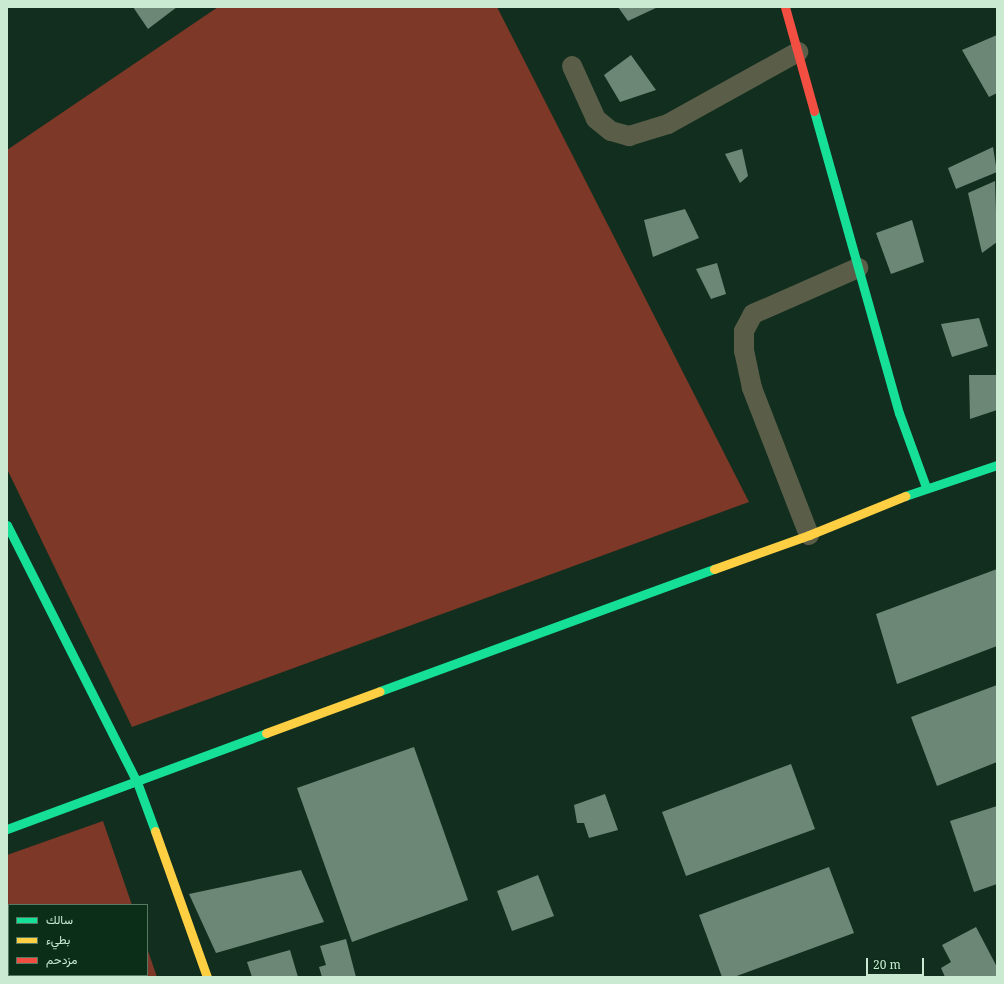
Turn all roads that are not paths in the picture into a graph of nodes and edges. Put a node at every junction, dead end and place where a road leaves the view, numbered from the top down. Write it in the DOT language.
graph roads {
  1 [pos="785,7"];
  2 [pos="798,52"];
  3 [pos="572,66"];
  4 [pos="858,268"];
  5 [pos="997,465"];
  6 [pos="926,487"];
  7 [pos="7,525"];
  8 [pos="809,535"];
  9 [pos="137,782"];
  10 [pos="7,829"];
  11 [pos="207,977"];
  1 -- 2 [label="street"];
  2 -- 3 [label="street"];
  2 -- 4 [label="street"];
  4 -- 6 [label="street"];
  4 -- 8 [label="street"];
  5 -- 6 [label="street"];
  6 -- 8 [label="street"];
  7 -- 9 [label="street"];
  8 -- 9 [label="street"];
  9 -- 10 [label="street"];
  9 -- 11 [label="street"];
}
